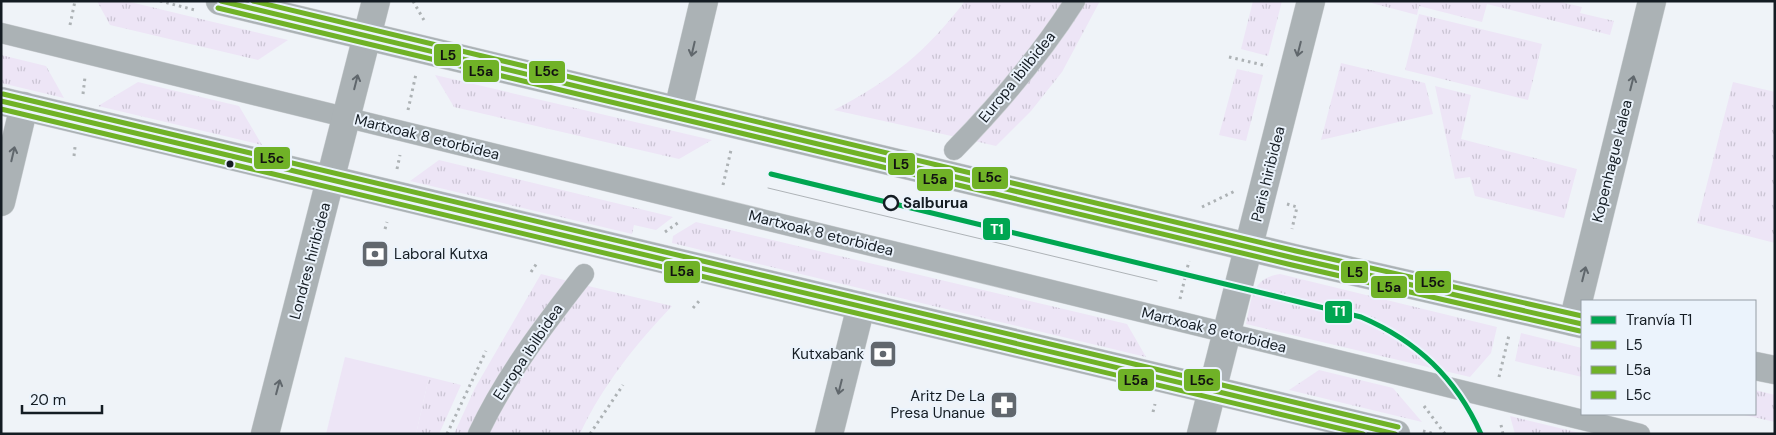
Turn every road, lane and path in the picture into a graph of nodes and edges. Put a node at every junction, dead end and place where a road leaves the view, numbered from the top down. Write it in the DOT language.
graph roads {
  1 [pos="220,1"];
  2 [pos="376,1"];
  3 [pos="704,1"];
  4 [pos="1075,1"];
  5 [pos="1311,1"];
  6 [pos="1652,1"];
  7 [pos="1,33"];
  8 [pos="367,35"];
  9 [pos="1229,57"];
  10 [pos="1268,66"];
  11 [pos="13,103"];
  12 [pos="678,110"];
  13 [pos="347,118"];
  14 [pos="737,125"];
  15 [pos="954,150"];
  16 [pos="332,180"];
  17 [pos="1262,198"];
  18 [pos="1,202"];
  19 [pos="1193,205"];
  20 [pos="718,208"];
  21 [pos="1301,233"];
  22 [pos="1250,246"];
  23 [pos="537,263"];
  24 [pos="531,272"];
  25 [pos="584,274"];
  26 [pos="700,300"];
  27 [pos="1583,300"];
  28 [pos="861,306"];
  29 [pos="693,308"];
  30 [pos="1514,309"];
  31 [pos="1581,310"];
  32 [pos="1578,323"];
  33 [pos="1227,334"];
  34 [pos="486,351"];
  35 [pos="1756,366"];
  36 [pos="1775,370"];
  37 [pos="623,385"];
  38 [pos="1212,389"];
  39 [pos="1494,398"];
  40 [pos="265,434"];
  41 [pos="448,434"];
  42 [pos="478,434"];
  43 [pos="590,434"];
  44 [pos="829,434"];
  45 [pos="1201,434"];
  46 [pos="1396,434"];
  47 [pos="1503,434"];
  48 [pos="1640,434"];
  1 -- 8 [label="street"];
  2 -- 8 [label="street, Londres hiribidea"];
  3 -- 12 [label="street, one-way"];
  4 -- 15 [label="street, Europa ibilbidea"];
  5 -- 17 [label="street, Paris hiribidea, one-way"];
  27 -- 6 [label="street, Kopenhague kalea, one-way"];
  7 -- 13 [label="street, Martxoak 8 etorbidea"];
  8 -- 12 [label="street"];
  13 -- 8 [label="street, Londres hiribidea, one-way"];
  9 -- 10 [label="path"];
  11 -- 16 [label="street"];
  18 -- 11 [label="street, one-way"];
  12 -- 14 [label="street"];
  13 -- 16 [label="street, Londres hiribidea"];
  13 -- 20 [label="street, Martxoak 8 etorbidea"];
  14 -- 20 [label="path"];
  14 -- 22 [label="street"];
  16 -- 28 [label="street"];
  40 -- 16 [label="street, Londres hiribidea, one-way"];
  17 -- 19 [label="path"];
  17 -- 21 [label="path"];
  17 -- 22 [label="street, Paris hiribidea"];
  20 -- 33 [label="street, Martxoak 8 etorbidea"];
  22 -- 30 [label="street"];
  22 -- 33 [label="street, Paris hiribidea"];
  23 -- 24 [label="path"];
  25 -- 42 [label="street, Europa ibilbidea"];
  26 -- 29 [label="path"];
  28 -- 38 [label="street"];
  28 -- 44 [label="street, one-way"];
  30 -- 32 [label="street"];
  30 -- 39 [label="path"];
  32 -- 31 [label="street, Kopenhague kalea, one-way"];
  33 -- 38 [label="street, Paris hiribidea"];
  33 -- 39 [label="street, Martxoak 8 etorbidea"];
  34 -- 41 [label="path"];
  35 -- 36 [label="street"];
  37 -- 43 [label="path"];
  38 -- 45 [label="street, Paris hiribidea"];
  38 -- 46 [label="street"];
  39 -- 47 [label="path"];
  39 -- 48 [label="street, Martxoak 8 etorbidea"];
}
